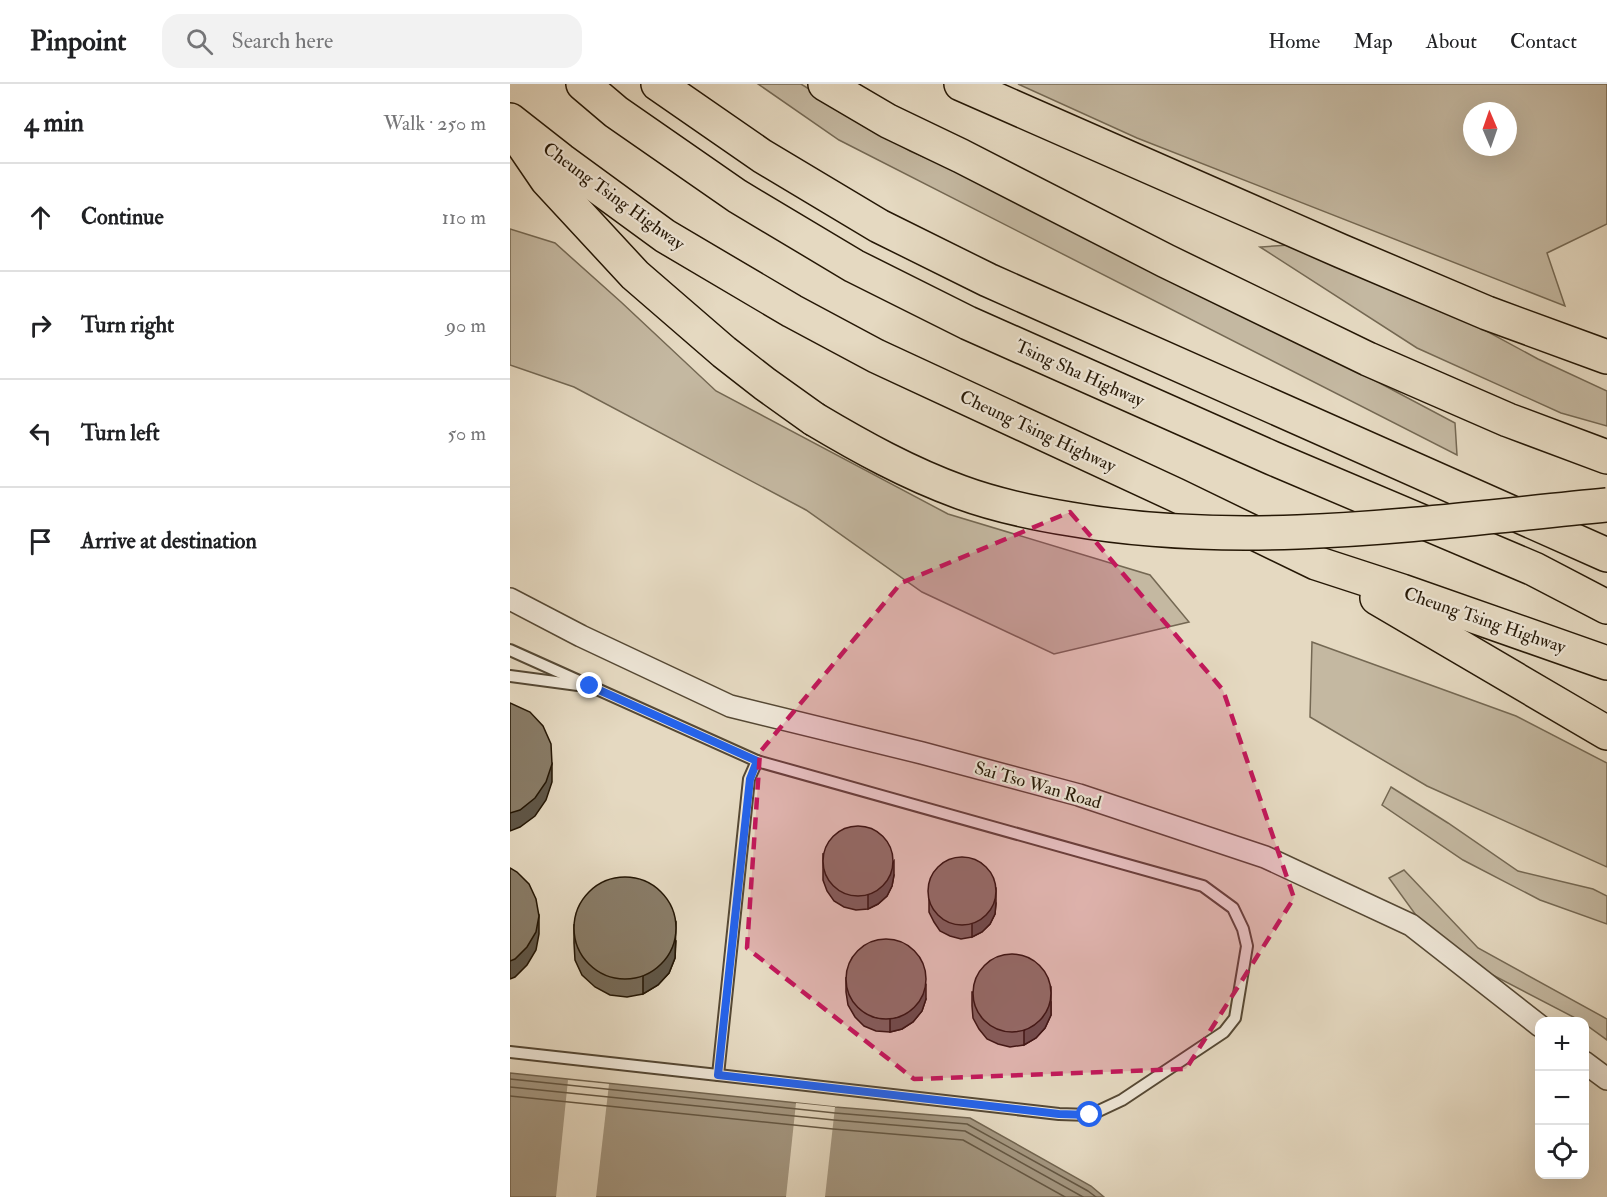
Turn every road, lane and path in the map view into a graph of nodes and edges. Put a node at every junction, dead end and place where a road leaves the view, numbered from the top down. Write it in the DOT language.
graph roads {
  1 [pos="583,84"];
  2 [pos="658,84"];
  3 [pos="825,84"];
  4 [pos="961,84"];
  5 [pos="510,120"];
  6 [pos="510,124"];
  7 [pos="1607,357"];
  8 [pos="1607,457"];
  9 [pos="1607,505"];
  10 [pos="1607,555"];
  11 [pos="1316,563"];
  12 [pos="510,599"];
  13 [pos="1607,607"];
  14 [pos="510,650"];
  15 [pos="1607,663"];
  16 [pos="510,676"];
  17 [pos="590,686"];
  18 [pos="1607,733"];
  19 [pos="757,761"];
  20 [pos="1535,1023"];
  21 [pos="510,1052"];
  22 [pos="1589,1066"];
  23 [pos="718,1075"];
  24 [pos="1607,1079"];
  1 -- 13 [label="highway, Tsing Sha Highway"];
  2 -- 10 [label="highway"];
  3 -- 8 [label="highway"];
  4 -- 7 [label="highway"];
  5 -- 11 [label="highway, Cheung Tsing Highway, bridge"];
  6 -- 9 [label="highway, bridge"];
  11 -- 15 [label="highway, Cheung Tsing Highway"];
  11 -- 18 [label="highway"];
  12 -- 20 [label="street, Sai Tso Wan Road"];
  14 -- 17 [label="lane"];
  16 -- 17 [label="lane"];
  17 -- 19 [label="lane"];
  19 -- 23 [label="lane"];
  19 -- 23 [label="lane"];
  21 -- 23 [label="lane"];
  22 -- 24 [label="street"];
}
